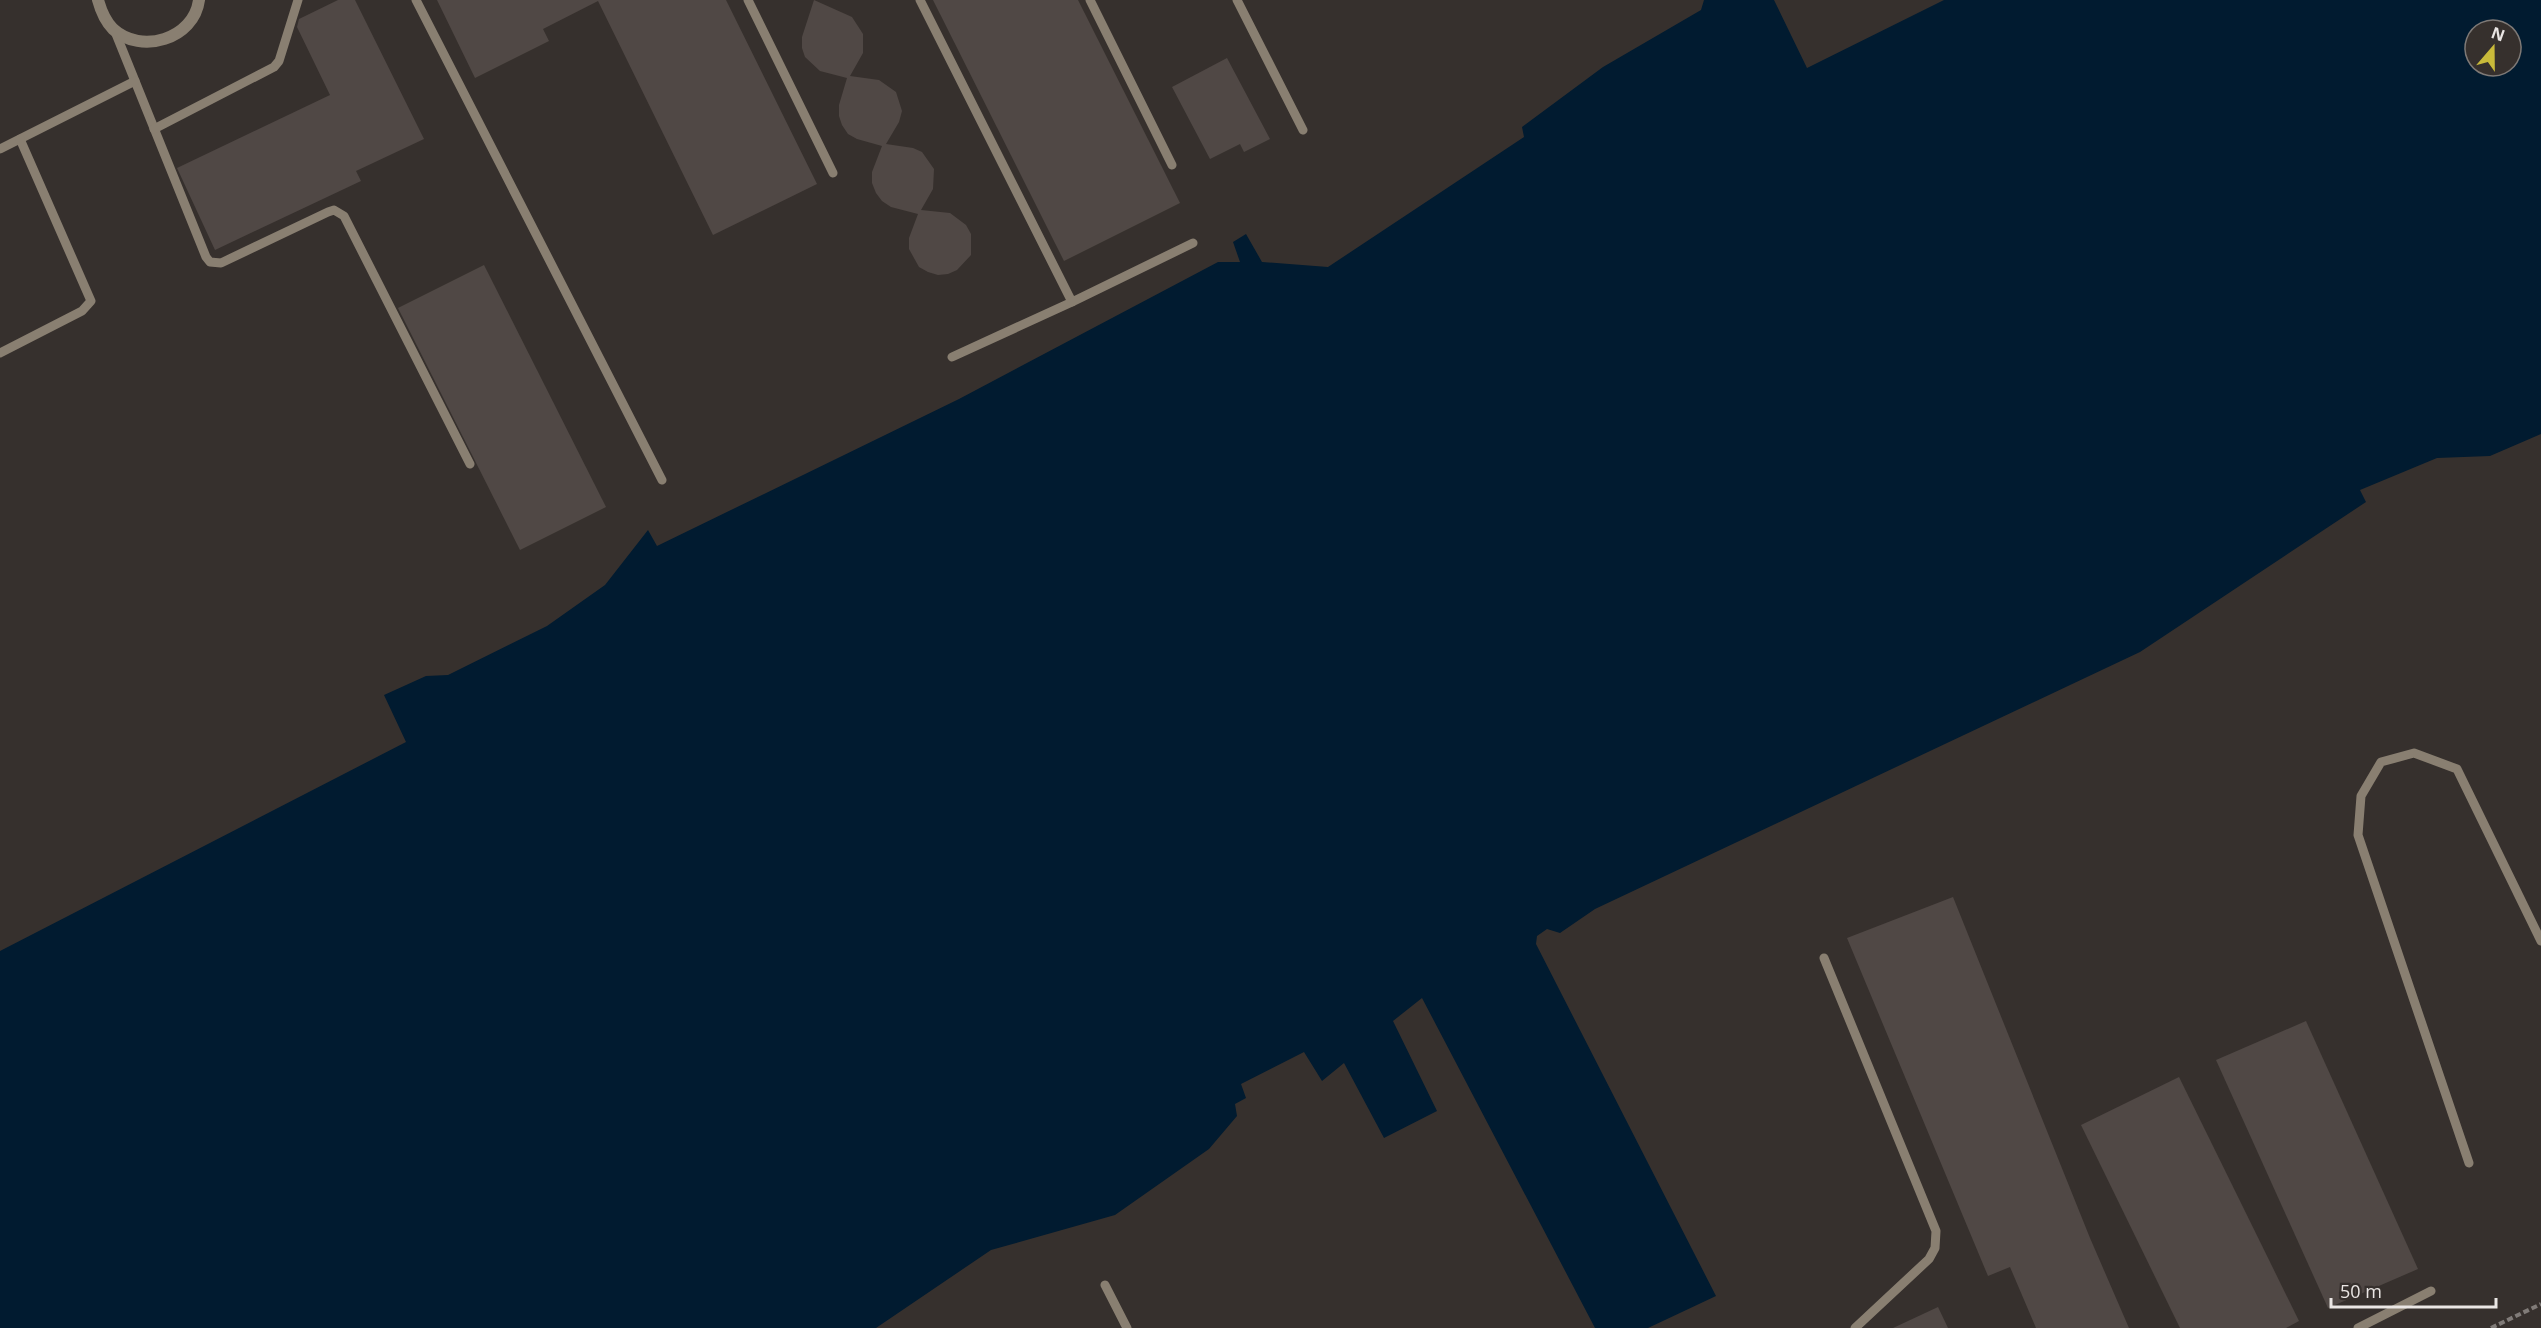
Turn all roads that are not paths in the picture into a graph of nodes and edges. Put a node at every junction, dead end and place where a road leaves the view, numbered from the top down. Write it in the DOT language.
graph roads {
  1 [pos="98,0"];
  2 [pos="198,0"];
  3 [pos="298,0"];
  4 [pos="416,0"];
  5 [pos="748,0"];
  6 [pos="920,0"];
  7 [pos="1090,0"];
  8 [pos="1237,0"];
  9 [pos="114,29"];
  10 [pos="135,81"];
  11 [pos="154,129"];
  12 [pos="1303,130"];
  13 [pos="20,139"];
  14 [pos="0,149"];
  15 [pos="1172,165"];
  16 [pos="833,173"];
  17 [pos="1192,243"];
  18 [pos="1072,302"];
  19 [pos="0,353"];
  20 [pos="952,357"];
  21 [pos="470,464"];
  22 [pos="662,480"];
  23 [pos="2541,941"];
  24 [pos="1824,958"];
  25 [pos="2469,1162"];
  26 [pos="1105,1285"];
  27 [pos="2431,1291"];
  28 [pos="1128,1328"];
  29 [pos="1855,1328"];
  30 [pos="2358,1328"];
  1 -- 9 [label="street"];
  2 -- 9 [label="street"];
  3 -- 11 [label="lane"];
  4 -- 22 [label="lane"];
  5 -- 16 [label="lane"];
  6 -- 18 [label="lane"];
  7 -- 15 [label="lane"];
  8 -- 12 [label="lane"];
  9 -- 10 [label="lane"];
  10 -- 11 [label="lane"];
  10 -- 13 [label="lane"];
  11 -- 21 [label="lane"];
  13 -- 14 [label="lane"];
  13 -- 19 [label="lane"];
  17 -- 18 [label="lane"];
  18 -- 20 [label="lane"];
  23 -- 25 [label="lane"];
  24 -- 29 [label="lane"];
  26 -- 28 [label="lane"];
  27 -- 30 [label="lane"];
}
